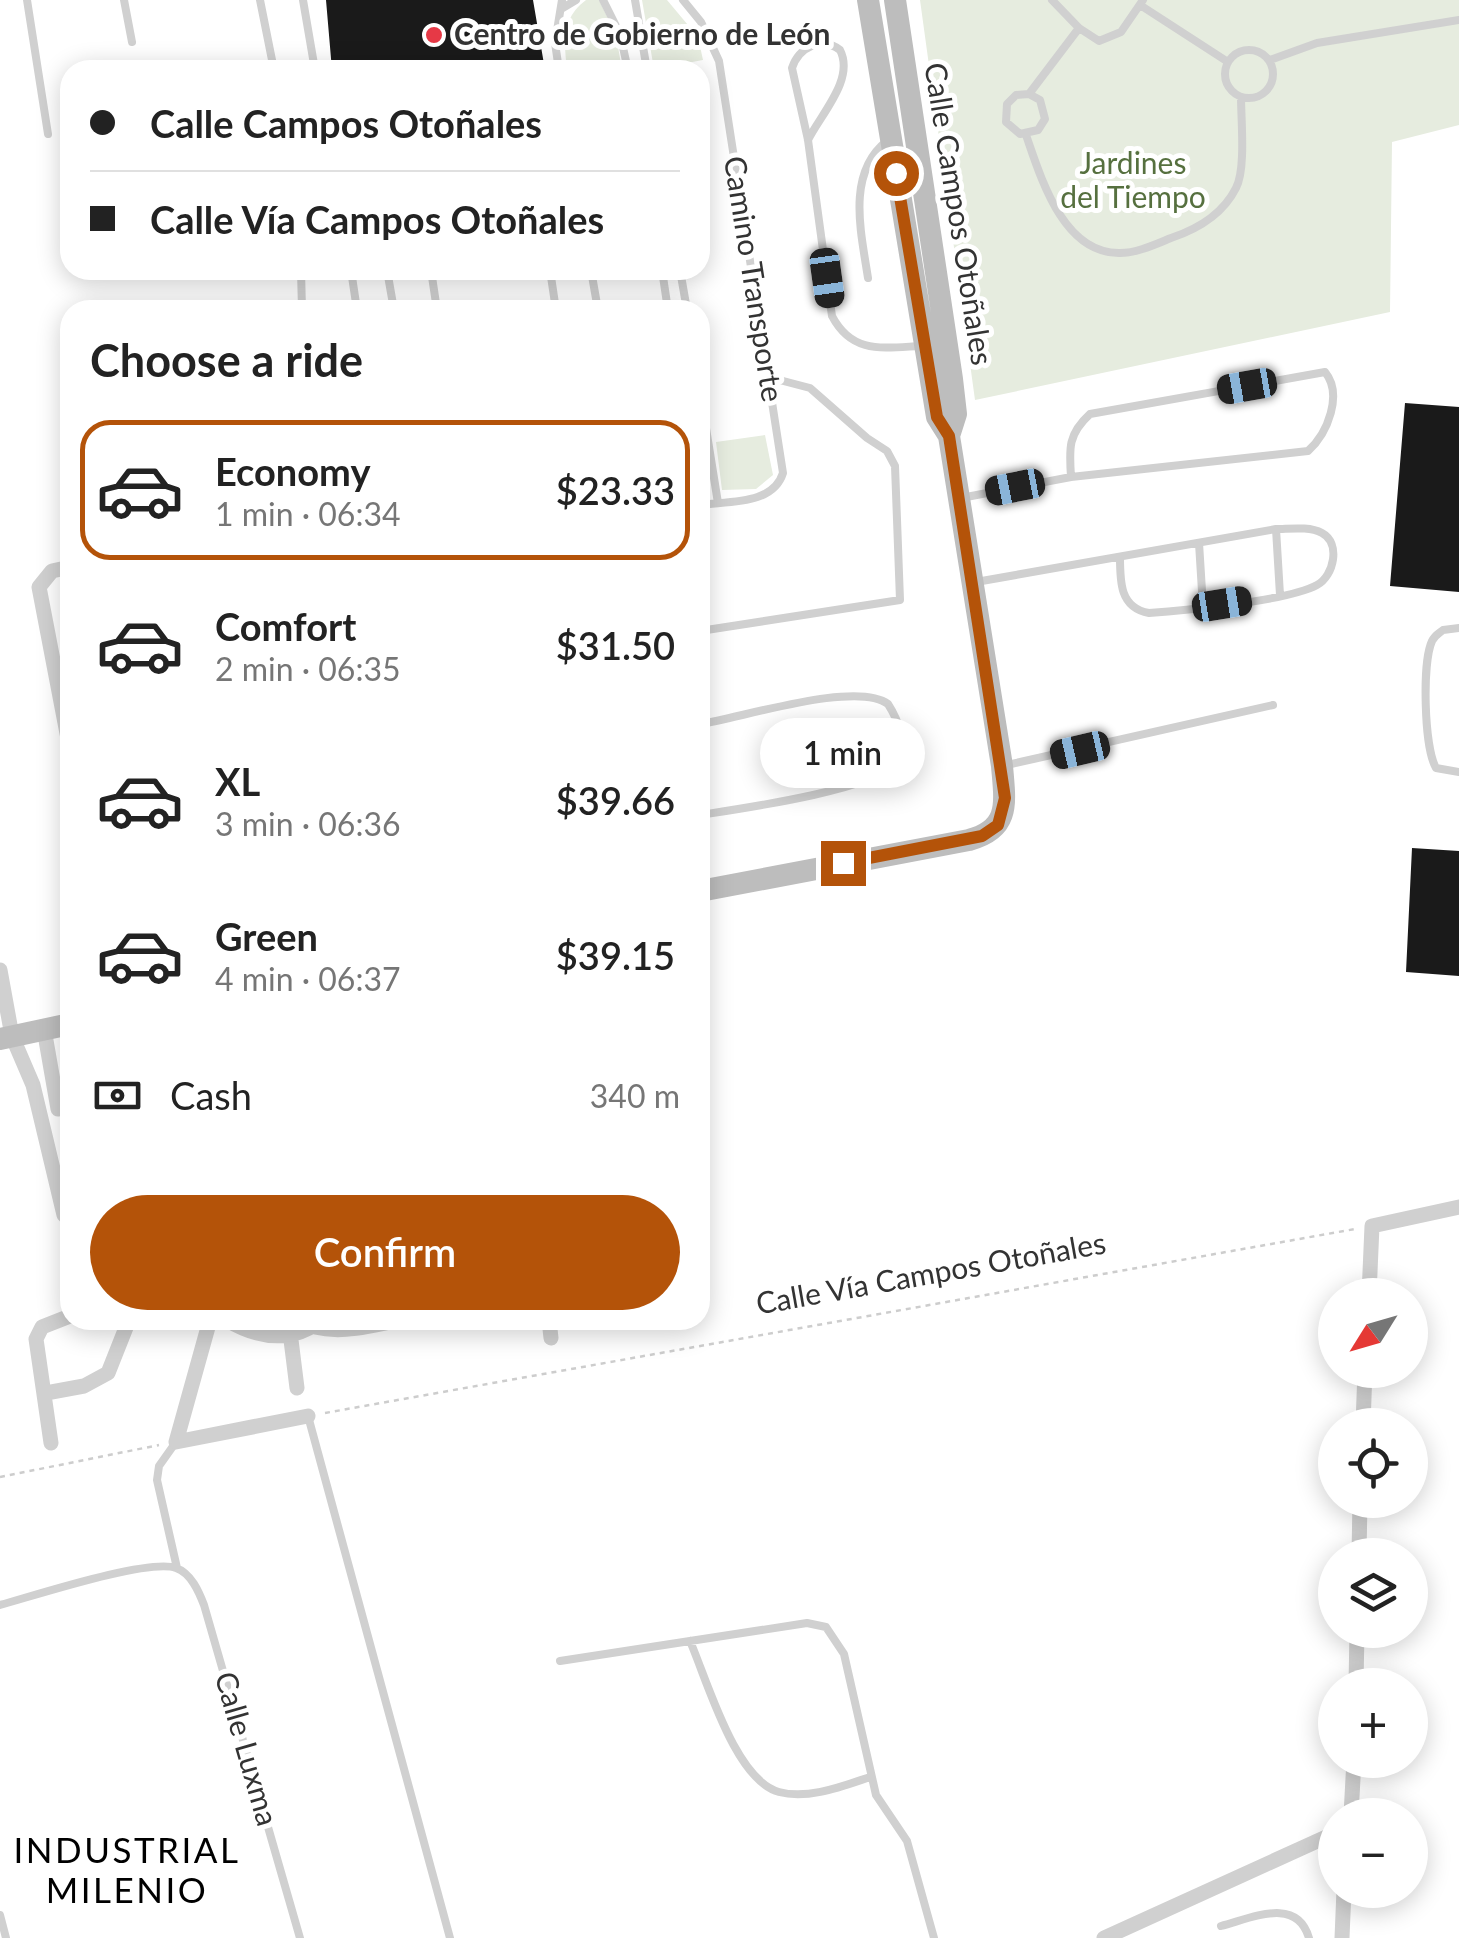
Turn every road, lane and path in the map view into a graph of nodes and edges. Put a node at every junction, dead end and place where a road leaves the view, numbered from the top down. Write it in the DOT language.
graph roads {
  1 [pos="27,0"];
  2 [pos="124,0"];
  3 [pos="260,0"];
  4 [pos="304,0"];
  5 [pos="576,0"];
  6 [pos="602,0"];
  7 [pos="635,0"];
  8 [pos="683,0"];
  9 [pos="868,0"];
  10 [pos="895,0"];
  11 [pos="1052,0"];
  12 [pos="1141,3"];
  13 [pos="561,4"];
  14 [pos="1459,20"];
  15 [pos="1079,28"];
  16 [pos="132,42"];
  17 [pos="272,60"];
  18 [pos="313,60"];
  19 [pos="558,60"];
  20 [pos="626,60"];
  21 [pos="645,60"];
  22 [pos="1270,60"];
  23 [pos="1228,62"];
  24 [pos="1029,94"];
  25 [pos="1241,97"];
  26 [pos="916,133"];
  27 [pos="48,134"];
  28 [pos="1026,135"];
  29 [pos="890,139"];
  30 [pos="808,140"];
  31 [pos="868,278"];
  32 [pos="936,343"];
  33 [pos="768,377"];
  34 [pos="710,453"];
  35 [pos="1071,477"];
  36 [pos="957,498"];
  37 [pos="710,503"];
  38 [pos="718,503"];
  39 [pos="1276,530"];
  40 [pos="1199,543"];
  41 [pos="1120,557"];
  42 [pos="60,568"];
  43 [pos="972,583"];
  44 [pos="1280,595"];
  45 [pos="1203,607"];
  46 [pos="710,628"];
  47 [pos="1459,628"];
  48 [pos="60,672"];
  49 [pos="1273,705"];
  50 [pos="710,722"];
  51 [pos="1002,766"];
  52 [pos="1459,772"];
  53 [pos="710,812"];
  54 [pos="710,890"];
  55 [pos="0,970"];
  56 [pos="60,1026"];
  57 [pos="44,1029"];
  58 [pos="6,1037"];
  59 [pos="60,1092"];
  60 [pos="60,1109"];
  61 [pos="40,1113"];
  62 [pos="60,1162"];
  63 [pos="52,1164"];
  64 [pos="60,1197"];
  65 [pos="1459,1208"];
  66 [pos="1372,1226"];
  67 [pos="1369,1278"];
  68 [pos="60,1320"];
  69 [pos="126,1330"];
  70 [pos="207,1330"];
  71 [pos="250,1330"];
  72 [pos="295,1330"];
  73 [pos="551,1330"];
  74 [pos="290,1338"];
  75 [pos="552,1338"];
  76 [pos="297,1388"];
  77 [pos="46,1393"];
  78 [pos="308,1416"];
  79 [pos="176,1442"];
  80 [pos="51,1443"];
  81 [pos="0,1477"];
  82 [pos="177,1568"];
  83 [pos="0,1605"];
  84 [pos="690,1641"];
  85 [pos="560,1661"];
  86 [pos="870,1777"];
  87 [pos="1318,1841"];
  88 [pos="1343,1908"];
  89 [pos="0,1915"];
  90 [pos="1221,1926"];
  91 [pos="6,1938"];
  92 [pos="300,1938"];
  93 [pos="450,1938"];
  94 [pos="934,1938"];
  95 [pos="1104,1938"];
  96 [pos="1309,1938"];
  97 [pos="1342,1938"];
  1 -- 27 [label="lane"];
  2 -- 16 [label="lane"];
  3 -- 17 [label="lane"];
  4 -- 18 [label="lane"];
  5 -- 13 [label="lane"];
  6 -- 20 [label="lane"];
  7 -- 21 [label="lane"];
  8 -- 33 [label="lane, Camino Transporte"];
  9 -- 29 [label="street, Calle Campos Otoñales"];
  10 -- 26 [label="street, Calle Campos Otoñales"];
  11 -- 15 [label="lane"];
  12 -- 15 [label="lane"];
  12 -- 23 [label="lane"];
  13 -- 19 [label="lane"];
  14 -- 22 [label="lane"];
  15 -- 24 [label="lane"];
  22 -- 23 [label="lane"];
  22 -- 25 [label="lane"];
  23 -- 25 [label="lane"];
  24 -- 28 [label="lane"];
  24 -- 28 [label="lane"];
  25 -- 28 [label="lane"];
  26 -- 29 [label="lane"];
  26 -- 32 [label="street, Calle Campos Otoñales"];
  29 -- 31 [label="lane"];
  29 -- 32 [label="street, Calle Campos Otoñales"];
  30 -- 30 [label="lane"];
  30 -- 32 [label="lane"];
  32 -- 36 [label="street, Calle Campos Otoñales"];
  33 -- 38 [label="lane, Camino Transporte"];
  33 -- 46 [label="lane"];
  34 -- 38 [label="lane"];
  35 -- 35 [label="lane"];
  35 -- 36 [label="lane"];
  36 -- 43 [label="street, Calle Campos Otoñales"];
  37 -- 38 [label="lane, Camino Transporte"];
  39 -- 40 [label="lane"];
  39 -- 44 [label="lane"];
  39 -- 44 [label="lane"];
  40 -- 41 [label="lane"];
  40 -- 45 [label="lane"];
  41 -- 43 [label="lane"];
  41 -- 45 [label="lane"];
  42 -- 48 [label="street"];
  43 -- 51 [label="street, Calle Campos Otoñales"];
  44 -- 45 [label="lane"];
  47 -- 52 [label="lane"];
  49 -- 51 [label="lane"];
  50 -- 53 [label="lane"];
  51 -- 54 [label="street, Calle Campos Otoñales"];
  55 -- 58 [label="street"];
  56 -- 57 [label="street"];
  57 -- 58 [label="street"];
  57 -- 59 [label="street"];
  58 -- 61 [label="street"];
  60 -- 61 [label="street"];
  61 -- 63 [label="street"];
  62 -- 63 [label="street"];
  63 -- 64 [label="street"];
  65 -- 66 [label="street"];
  66 -- 67 [label="street"];
  66 -- 78 [label="path, Calle Vía Campos Otoñales"];
  68 -- 77 [label="street"];
  69 -- 77 [label="street"];
  70 -- 79 [label="street"];
  71 -- 74 [label="street"];
  72 -- 74 [label="street"];
  73 -- 75 [label="street"];
  74 -- 76 [label="street"];
  77 -- 80 [label="street"];
  78 -- 79 [label="street"];
  78 -- 93 [label="lane"];
  79 -- 81 [label="path"];
  79 -- 82 [label="lane, Calle Luxma"];
  82 -- 83 [label="lane"];
  82 -- 92 [label="lane, Calle Luxma"];
  84 -- 85 [label="lane"];
  84 -- 86 [label="lane"];
  84 -- 86 [label="lane"];
  86 -- 94 [label="lane"];
  87 -- 95 [label="street"];
  88 -- 97 [label="street"];
  89 -- 91 [label="lane"];
  90 -- 96 [label="lane"];
}
